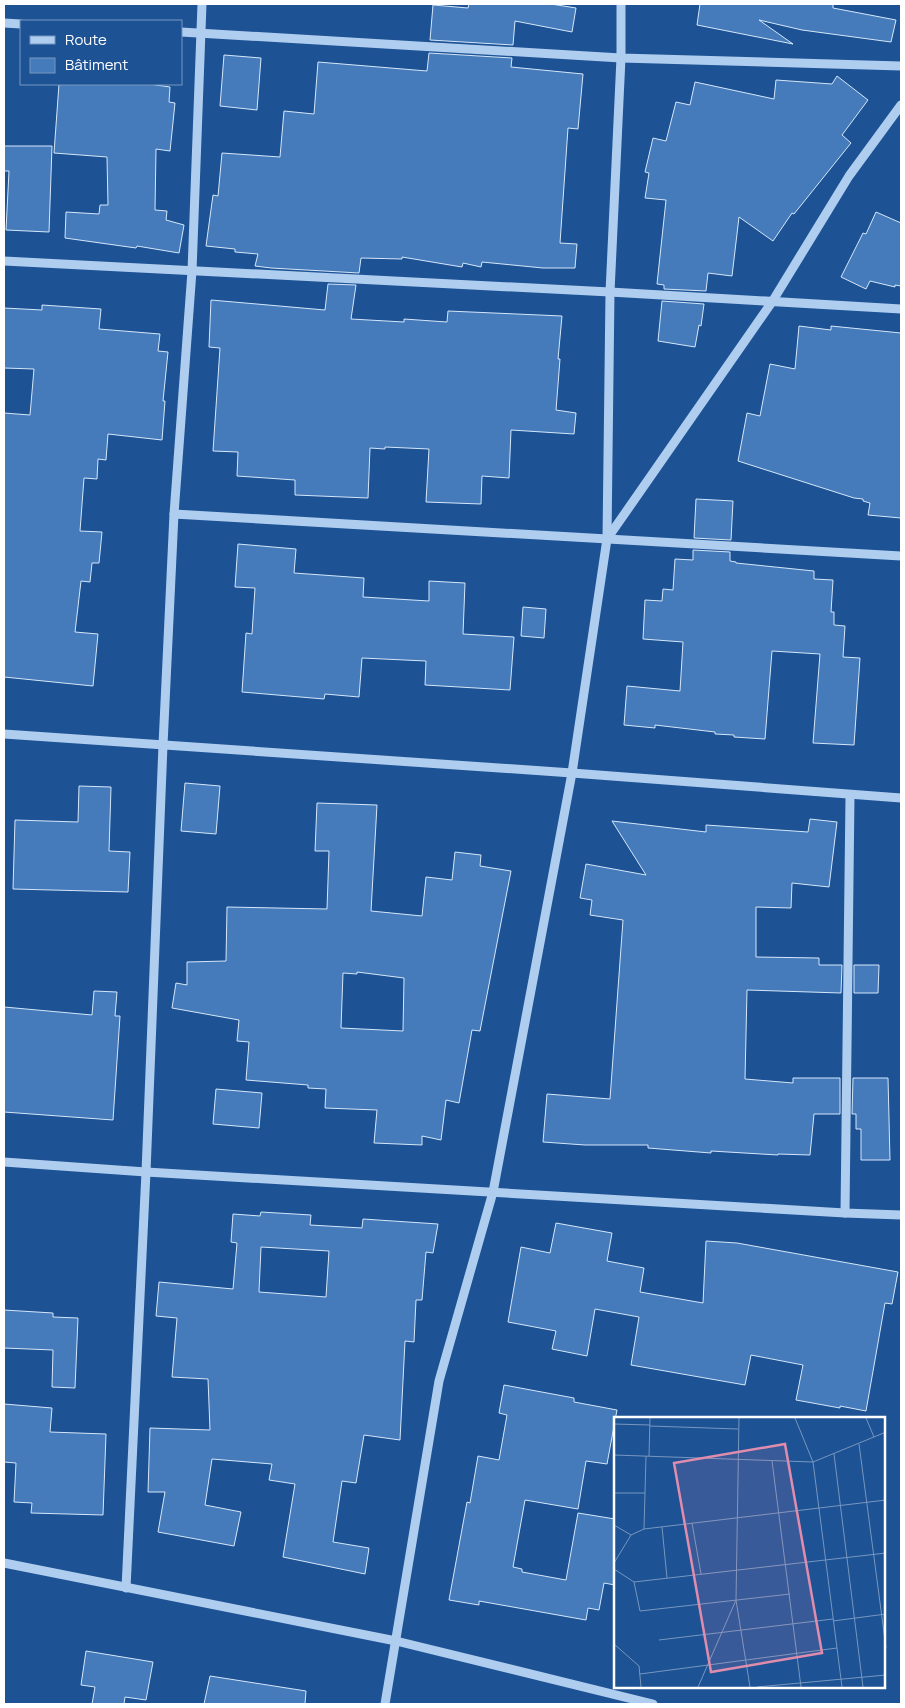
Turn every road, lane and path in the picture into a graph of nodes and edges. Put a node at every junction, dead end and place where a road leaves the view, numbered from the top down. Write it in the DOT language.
graph roads {
  1 [pos="202,4"];
  2 [pos="620,4"];
  3 [pos="4,23"];
  4 [pos="20,24"];
  5 [pos="182,32"];
  6 [pos="200,33"];
  7 [pos="621,58"];
  8 [pos="901,66"];
  9 [pos="901,105"];
  10 [pos="4,261"];
  11 [pos="192,271"];
  12 [pos="610,292"];
  13 [pos="772,302"];
  14 [pos="901,309"];
  15 [pos="174,514"];
  16 [pos="607,539"];
  17 [pos="901,556"];
  18 [pos="4,734"];
  19 [pos="163,745"];
  20 [pos="572,773"];
  21 [pos="850,796"];
  22 [pos="901,798"];
  23 [pos="4,1162"];
  24 [pos="146,1172"];
  25 [pos="493,1192"];
  26 [pos="845,1213"];
  27 [pos="901,1214"];
  28 [pos="4,1563"];
  29 [pos="126,1588"];
  30 [pos="396,1641"];
  31 [pos="385,1704"];
  32 [pos="653,1704"];
  1 -- 6 [label="street"];
  2 -- 7 [label="street"];
  3 -- 4 [label="street"];
  5 -- 6 [label="street"];
  6 -- 7 [label="street"];
  6 -- 11 [label="street"];
  7 -- 8 [label="street"];
  7 -- 12 [label="street"];
  9 -- 13 [label="street"];
  10 -- 11 [label="street"];
  11 -- 12 [label="street"];
  11 -- 15 [label="street"];
  12 -- 13 [label="street"];
  12 -- 16 [label="street"];
  13 -- 14 [label="street"];
  13 -- 16 [label="street"];
  15 -- 16 [label="street"];
  15 -- 19 [label="street"];
  16 -- 17 [label="street"];
  16 -- 20 [label="street"];
  18 -- 19 [label="street"];
  19 -- 20 [label="street"];
  19 -- 24 [label="street"];
  20 -- 21 [label="street"];
  20 -- 25 [label="street"];
  21 -- 22 [label="street"];
  21 -- 26 [label="street"];
  23 -- 24 [label="street"];
  24 -- 25 [label="street"];
  24 -- 29 [label="street"];
  25 -- 26 [label="street"];
  25 -- 30 [label="street"];
  26 -- 27 [label="street"];
  28 -- 29 [label="street"];
  29 -- 30 [label="street"];
  30 -- 31 [label="street"];
  30 -- 32 [label="street"];
}
